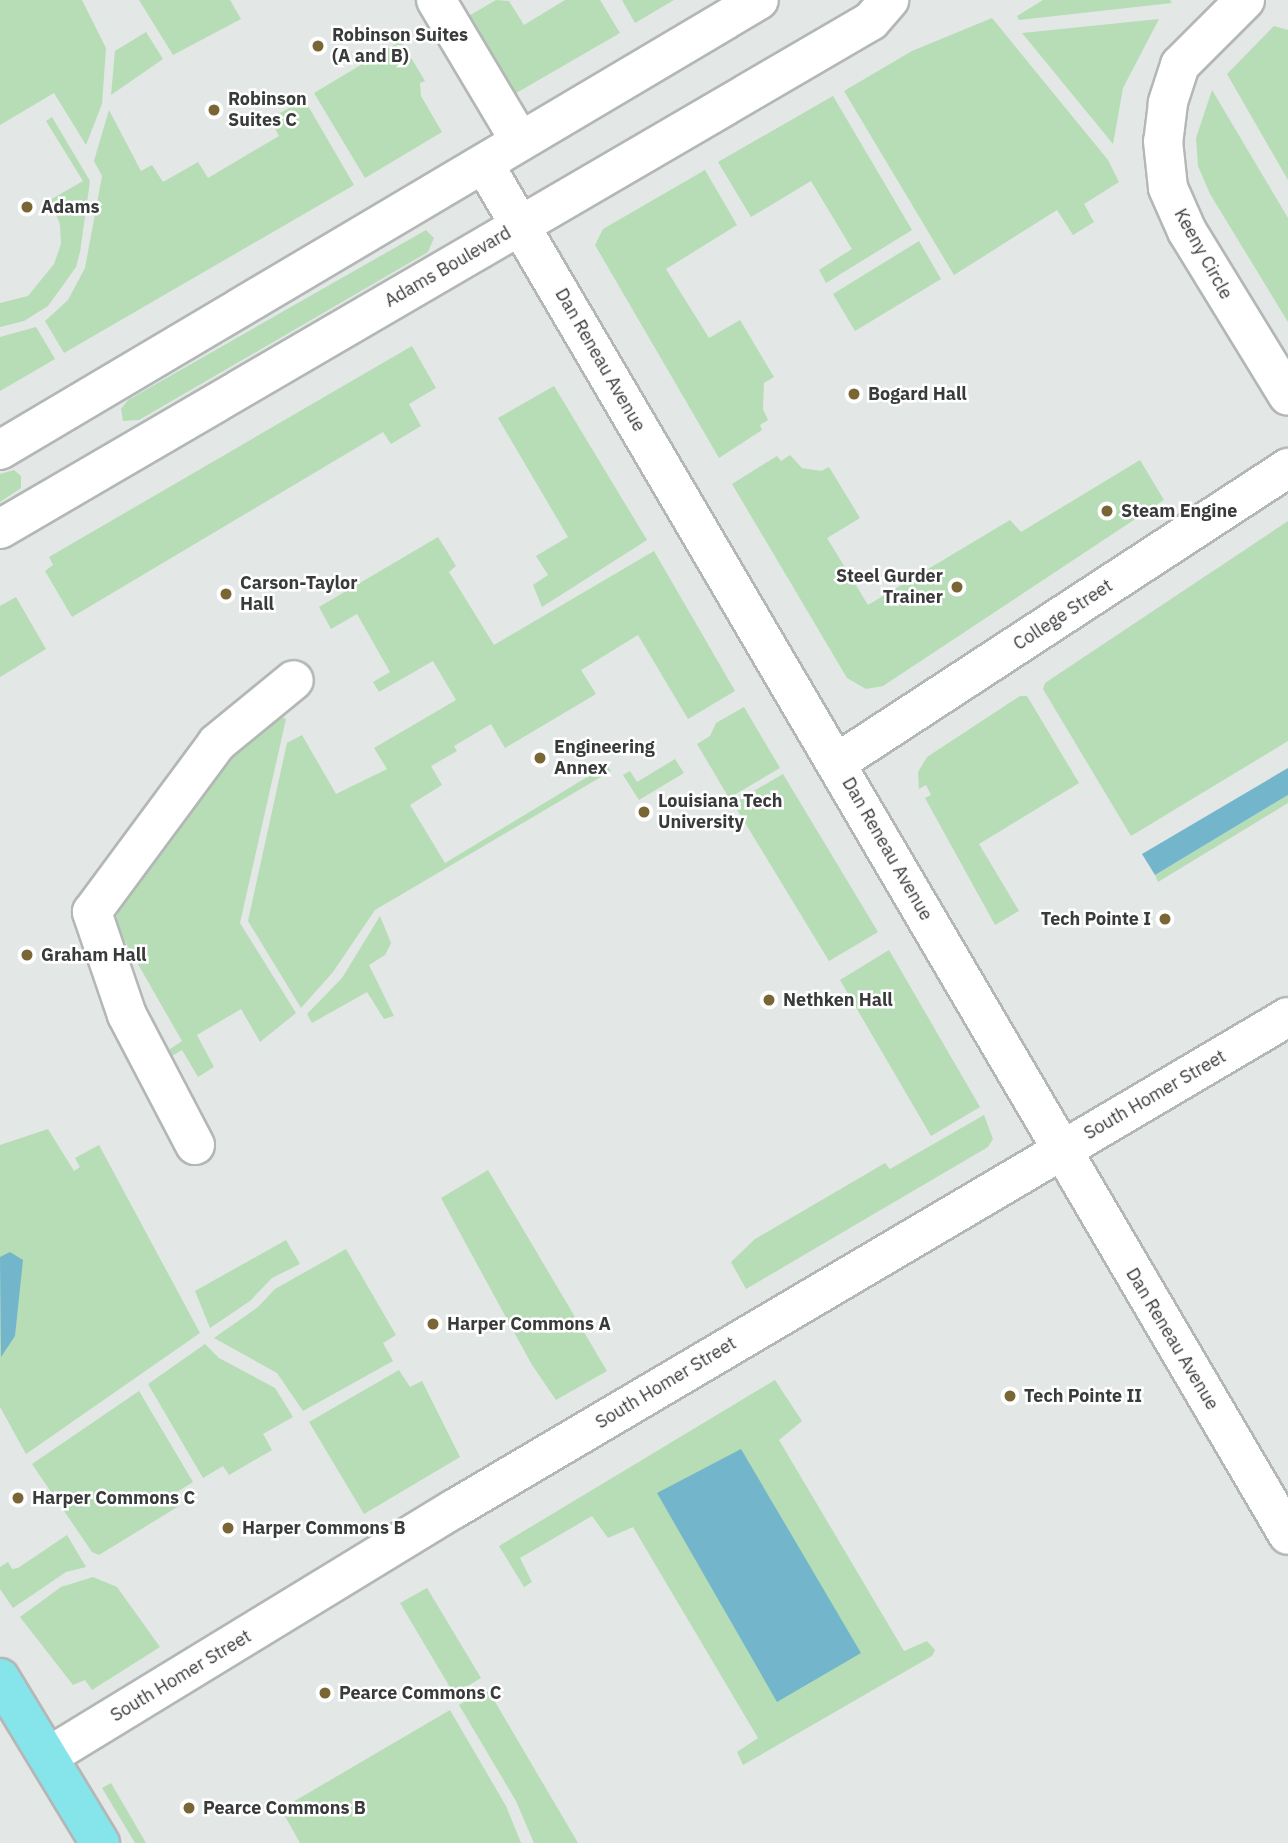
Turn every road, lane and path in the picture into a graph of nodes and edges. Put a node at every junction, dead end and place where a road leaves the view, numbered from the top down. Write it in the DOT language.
graph roads {
  1 [pos="436,0"];
  2 [pos="759,0"];
  3 [pos="889,0"];
  4 [pos="1245,0"];
  5 [pos="520,141"];
  6 [pos="484,164"];
  7 [pos="520,225"];
  8 [pos="1288,396"];
  9 [pos="0,450"];
  10 [pos="1288,468"];
  11 [pos="0,529"];
  12 [pos="294,680"];
  13 [pos="838,762"];
  14 [pos="1288,1017"];
  15 [pos="195,1145"];
  16 [pos="1060,1150"];
  17 [pos="1288,1535"];
  18 [pos="0,1678"];
  19 [pos="49,1756"];
  20 [pos="100,1843"];
  1 -- 5 [label="street"];
  2 -- 5 [label="street"];
  3 -- 7 [label="street, Adams Boulevard"];
  4 -- 8 [label="street, Keeny Circle"];
  5 -- 6 [label="street"];
  6 -- 7 [label="street, Dan Reneau Avenue"];
  6 -- 9 [label="street"];
  7 -- 11 [label="street, Adams Boulevard"];
  7 -- 13 [label="street, Dan Reneau Avenue"];
  10 -- 13 [label="street, College Street"];
  12 -- 15 [label="street"];
  13 -- 16 [label="street, Dan Reneau Avenue"];
  14 -- 16 [label="street, South Homer Street"];
  16 -- 17 [label="street, Dan Reneau Avenue"];
  16 -- 19 [label="street, South Homer Street"];
  18 -- 19 [label="main road"];
  19 -- 20 [label="main road"];
}
